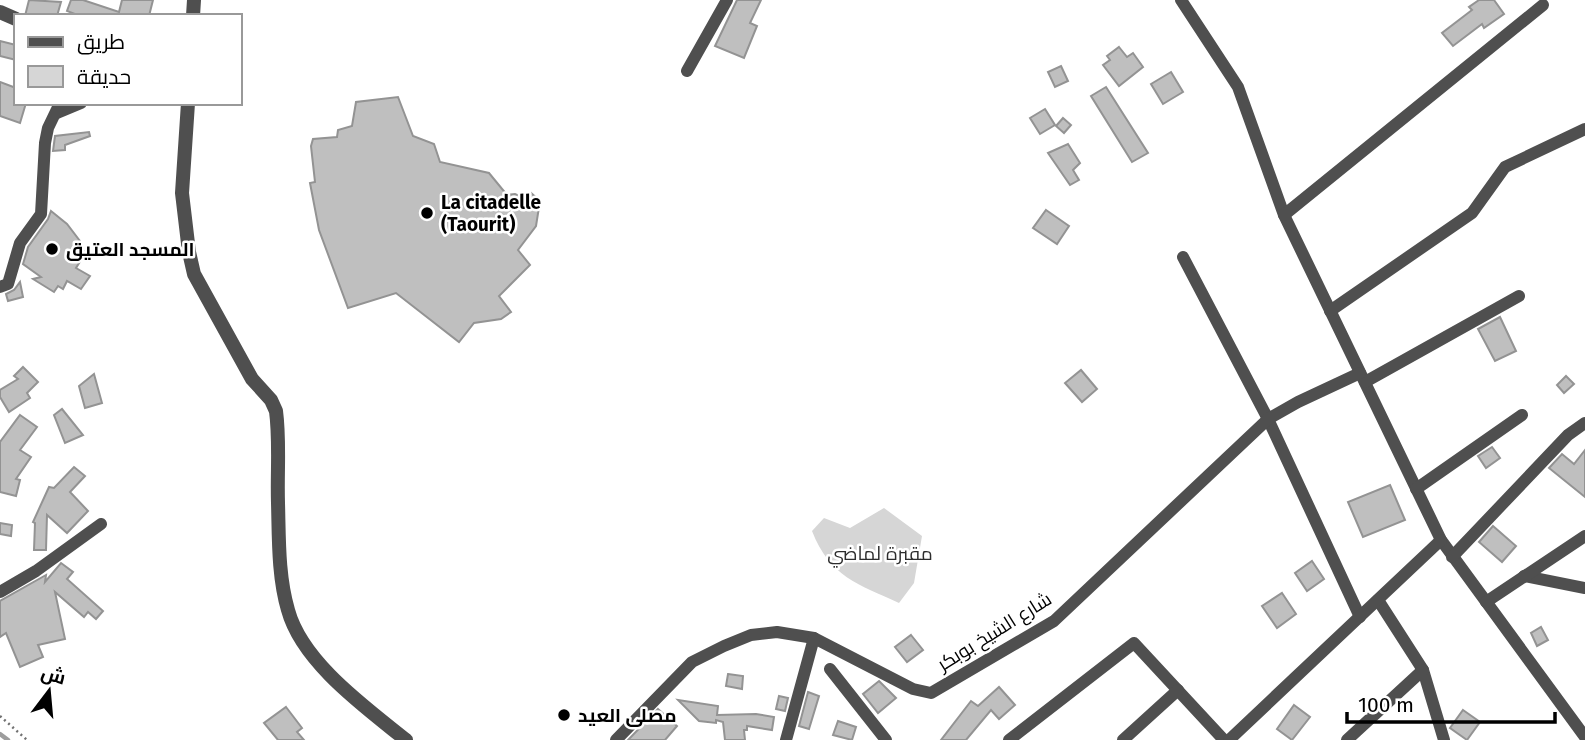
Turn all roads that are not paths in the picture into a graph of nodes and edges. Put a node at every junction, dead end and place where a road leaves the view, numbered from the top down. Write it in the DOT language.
graph roads {
  1 [pos="727,0"];
  2 [pos="1181,0"];
  3 [pos="1543,5"];
  4 [pos="687,71"];
  5 [pos="188,105"];
  6 [pos="58,108"];
  7 [pos="1585,130"];
  8 [pos="1284,215"];
  9 [pos="1183,257"];
  10 [pos="0,287"];
  11 [pos="1518,296"];
  12 [pos="1330,311"];
  13 [pos="1362,378"];
  14 [pos="1522,415"];
  15 [pos="1268,419"];
  16 [pos="1585,423"];
  17 [pos="1416,489"];
  18 [pos="101,524"];
  19 [pos="1585,536"];
  20 [pos="1441,540"];
  21 [pos="1452,556"];
  22 [pos="1524,576"];
  23 [pos="1585,588"];
  24 [pos="0,592"];
  25 [pos="1378,600"];
  26 [pos="1486,602"];
  27 [pos="1360,617"];
  28 [pos="814,638"];
  29 [pos="830,669"];
  30 [pos="1423,670"];
  31 [pos="1178,690"];
  32 [pos="1585,737"];
  33 [pos="405,740"];
  34 [pos="616,740"];
  35 [pos="786,740"];
  36 [pos="886,740"];
  37 [pos="1009,740"];
  38 [pos="1123,740"];
  39 [pos="1227,740"];
  40 [pos="1347,740"];
  41 [pos="1444,740"];
  1 -- 4 [label="street"];
  2 -- 8 [label="street"];
  3 -- 8 [label="street"];
  5 -- 33 [label="street"];
  6 -- 10 [label="street"];
  7 -- 12 [label="street"];
  8 -- 12 [label="street"];
  9 -- 15 [label="street"];
  11 -- 13 [label="street, شارع الشيخ بوبكر"];
  12 -- 13 [label="street"];
  13 -- 15 [label="street, شارع الشيخ بوبكر"];
  13 -- 17 [label="street"];
  14 -- 17 [label="street"];
  15 -- 27 [label="street"];
  15 -- 28 [label="street, شارع الشيخ بوبكر"];
  16 -- 21 [label="street"];
  17 -- 20 [label="street"];
  18 -- 24 [label="street"];
  19 -- 22 [label="street"];
  20 -- 21 [label="street"];
  20 -- 25 [label="street"];
  21 -- 26 [label="street"];
  22 -- 23 [label="street"];
  22 -- 26 [label="street"];
  25 -- 27 [label="street"];
  25 -- 30 [label="street"];
  26 -- 32 [label="street"];
  27 -- 39 [label="street"];
  28 -- 34 [label="street, شارع الشيخ بوبكر"];
  28 -- 35 [label="street"];
  29 -- 36 [label="street"];
  30 -- 40 [label="street"];
  30 -- 41 [label="street"];
  31 -- 37 [label="street"];
  31 -- 38 [label="street"];
  31 -- 39 [label="street"];
}
